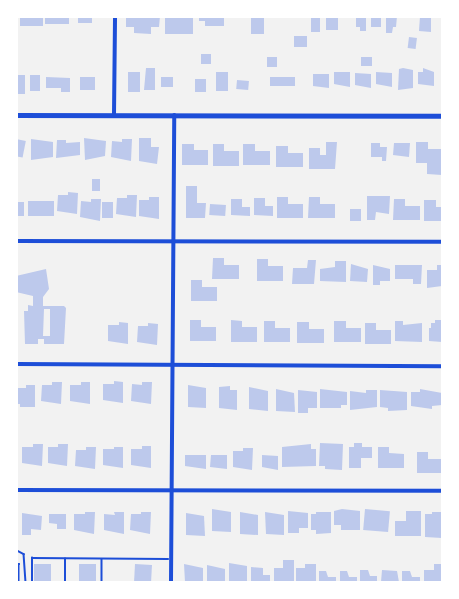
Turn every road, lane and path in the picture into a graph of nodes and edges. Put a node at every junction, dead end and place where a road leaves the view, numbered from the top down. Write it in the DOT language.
graph roads {
  1 [pos="115,16"];
  2 [pos="16,115"];
  3 [pos="114,115"];
  4 [pos="174,116"];
  5 [pos="442,116"];
  6 [pos="16,241"];
  7 [pos="174,241"];
  8 [pos="442,242"];
  9 [pos="16,364"];
  10 [pos="173,366"];
  11 [pos="442,366"];
  12 [pos="16,490"];
  13 [pos="172,490"];
  14 [pos="442,491"];
  15 [pos="16,550"];
  16 [pos="65,558"];
  17 [pos="102,558"];
  18 [pos="171,559"];
  19 [pos="16,564"];
  20 [pos="19,582"];
  21 [pos="26,582"];
  22 [pos="32,582"];
  23 [pos="65,582"];
  24 [pos="102,582"];
  25 [pos="171,582"];
  1 -- 3 [label="street"];
  2 -- 3 [label="street"];
  3 -- 4 [label="street"];
  4 -- 5 [label="street"];
  4 -- 7 [label="street"];
  6 -- 7 [label="street"];
  7 -- 8 [label="street"];
  7 -- 10 [label="street"];
  9 -- 10 [label="street"];
  10 -- 11 [label="street"];
  10 -- 13 [label="street"];
  12 -- 13 [label="street"];
  13 -- 14 [label="street"];
  13 -- 18 [label="street"];
  15 -- 21 [label="lane"];
  16 -- 17 [label="lane"];
  16 -- 22 [label="lane"];
  16 -- 23 [label="lane"];
  17 -- 18 [label="lane"];
  17 -- 24 [label="lane"];
  18 -- 25 [label="street"];
  19 -- 20 [label="lane"];
}
